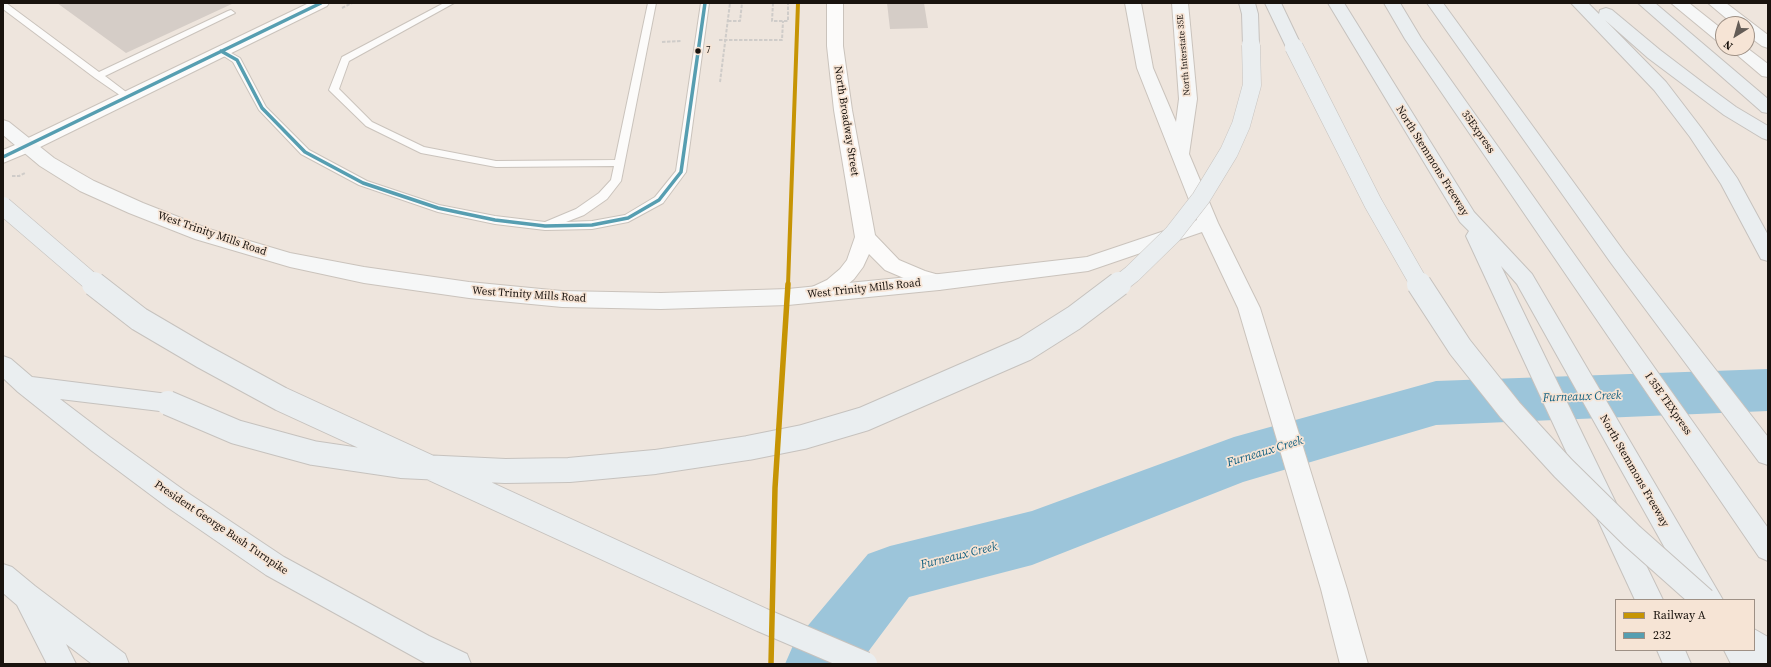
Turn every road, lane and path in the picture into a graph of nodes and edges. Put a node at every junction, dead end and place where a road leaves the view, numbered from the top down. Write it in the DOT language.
graph roads {
  1 [pos="322,3"];
  2 [pos="450,3"];
  3 [pos="652,3"];
  4 [pos="705,3"];
  5 [pos="730,3"];
  6 [pos="742,3"];
  7 [pos="773,3"];
  8 [pos="788,3"];
  9 [pos="835,3"];
  10 [pos="1133,3"];
  11 [pos="1180,3"];
  12 [pos="1247,3"];
  13 [pos="1273,3"];
  14 [pos="1336,3"];
  15 [pos="1392,3"];
  16 [pos="1435,3"];
  17 [pos="1579,3"];
  18 [pos="1595,3"];
  19 [pos="1646,3"];
  20 [pos="1679,3"];
  21 [pos="1716,3"];
  22 [pos="3,5"];
  23 [pos="231,13"];
  24 [pos="1733,16"];
  25 [pos="728,21"];
  26 [pos="783,21"];
  27 [pos="1715,32"];
  28 [pos="1755,33"];
  29 [pos="715,40"];
  30 [pos="725,41"];
  31 [pos="1768,44"];
  32 [pos="222,51"];
  33 [pos="1747,56"];
  34 [pos="1768,72"];
  35 [pos="98,76"];
  36 [pos="720,82"];
  37 [pos="127,97"];
  38 [pos="1768,108"];
  39 [pos="3,126"];
  40 [pos="1768,134"];
  41 [pos="27,146"];
  42 [pos="1180,154"];
  43 [pos="3,157"];
  44 [pos="620,163"];
  45 [pos="3,206"];
  46 [pos="1466,217"];
  47 [pos="1208,223"];
  48 [pos="545,226"];
  49 [pos="865,238"];
  50 [pos="1768,254"];
  51 [pos="1568,260"];
  52 [pos="939,282"];
  53 [pos="818,294"];
  54 [pos="3,365"];
  55 [pos="26,385"];
  56 [pos="1768,456"];
  57 [pos="1768,549"];
  58 [pos="3,576"];
  59 [pos="25,595"];
  60 [pos="1649,599"];
  61 [pos="1703,599"];
  62 [pos="1708,599"];
  63 [pos="1755,644"];
  64 [pos="1671,651"];
  65 [pos="1739,651"];
  66 [pos="1768,654"];
  67 [pos="62,664"];
  68 [pos="115,664"];
  69 [pos="457,664"];
  70 [pos="865,664"];
  71 [pos="1354,664"];
  72 [pos="1677,664"];
  73 [pos="1746,664"];
  1 -- 32 [label="street"];
  2 -- 44 [label="lane"];
  3 -- 44 [label="lane"];
  4 -- 48 [label="lane"];
  5 -- 25 [label="path"];
  6 -- 25 [label="path"];
  7 -- 26 [label="path"];
  8 -- 26 [label="path"];
  9 -- 49 [label="street, North Broadway Street"];
  10 -- 42 [label="main road"];
  11 -- 42 [label="main road, North Interstate 35E"];
  12 -- 55 [label="highway, bridge"];
  13 -- 61 [label="highway, bridge"];
  14 -- 46 [label="highway, North Stemmons Freeway"];
  15 -- 51 [label="highway, 35Express"];
  16 -- 56 [label="highway"];
  17 -- 50 [label="highway"];
  18 -- 40 [label="highway"];
  19 -- 38 [label="highway"];
  20 -- 27 [label="main road"];
  21 -- 24 [label="main road"];
  22 -- 35 [label="lane"];
  23 -- 35 [label="lane"];
  25 -- 30 [label="path"];
  26 -- 30 [label="path"];
  28 -- 31 [label="main road"];
  29 -- 30 [label="path"];
  30 -- 36 [label="path"];
  32 -- 37 [label="street"];
  32 -- 48 [label="lane"];
  33 -- 34 [label="main road"];
  35 -- 37 [label="lane"];
  37 -- 41 [label="street"];
  39 -- 41 [label="main road, West Trinity Mills Road"];
  41 -- 43 [label="street"];
  41 -- 53 [label="main road, West Trinity Mills Road"];
  42 -- 47 [label="main road"];
  44 -- 48 [label="lane"];
  45 -- 70 [label="highway, bridge"];
  46 -- 60 [label="highway, bridge"];
  46 -- 62 [label="highway, North Stemmons Freeway"];
  47 -- 52 [label="main road, West Trinity Mills Road"];
  47 -- 71 [label="main road"];
  49 -- 52 [label="street"];
  49 -- 53 [label="street"];
  51 -- 57 [label="highway, I 35E TEXpress"];
  52 -- 53 [label="main road, West Trinity Mills Road"];
  54 -- 55 [label="highway, President George Bush Turnpike"];
  55 -- 69 [label="highway, President George Bush Turnpike"];
  58 -- 59 [label="highway"];
  59 -- 67 [label="highway"];
  59 -- 68 [label="highway"];
  63 -- 66 [label="highway"];
  64 -- 72 [label="highway"];
  65 -- 73 [label="highway"];
}
